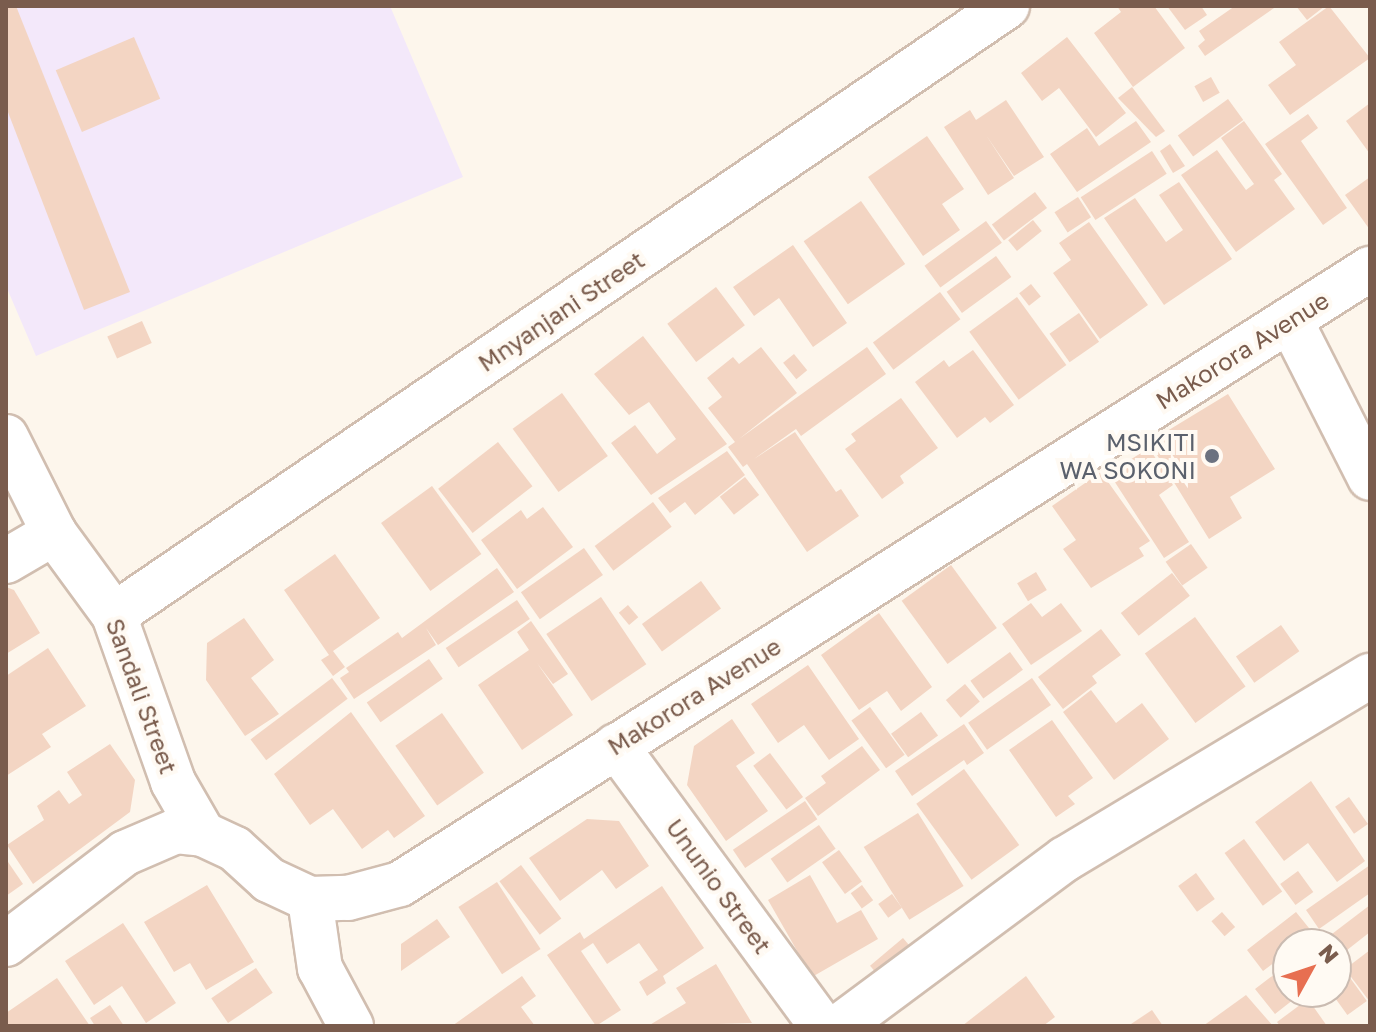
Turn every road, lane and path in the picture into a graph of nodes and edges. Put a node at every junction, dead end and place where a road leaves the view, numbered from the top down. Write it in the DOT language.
graph roads {
  1 [pos="1007,6"];
  2 [pos="1370,269"];
  3 [pos="1290,320"];
  4 [pos="6,437"];
  5 [pos="1370,478"];
  6 [pos="54,533"];
  7 [pos="6,561"];
  8 [pos="114,615"];
  9 [pos="1370,676"];
  10 [pos="616,746"];
  11 [pos="203,834"];
  12 [pos="310,899"];
  13 [pos="6,944"];
  14 [pos="351,1026"];
  15 [pos="822,1026"];
  16 [pos="840,1026"];
  1 -- 8 [label="street, Mnyanjani Street"];
  2 -- 3 [label="street, Makorora Avenue"];
  3 -- 5 [label="street"];
  3 -- 10 [label="street, Makorora Avenue"];
  4 -- 6 [label="street, Sandali Street"];
  6 -- 7 [label="street"];
  6 -- 8 [label="street, Sandali Street"];
  8 -- 11 [label="street, Sandali Street"];
  9 -- 16 [label="street"];
  10 -- 12 [label="street, Makorora Avenue"];
  10 -- 15 [label="street, Ununio Street"];
  11 -- 12 [label="street, Makorora Avenue"];
  11 -- 13 [label="street"];
  12 -- 14 [label="street"];
}
